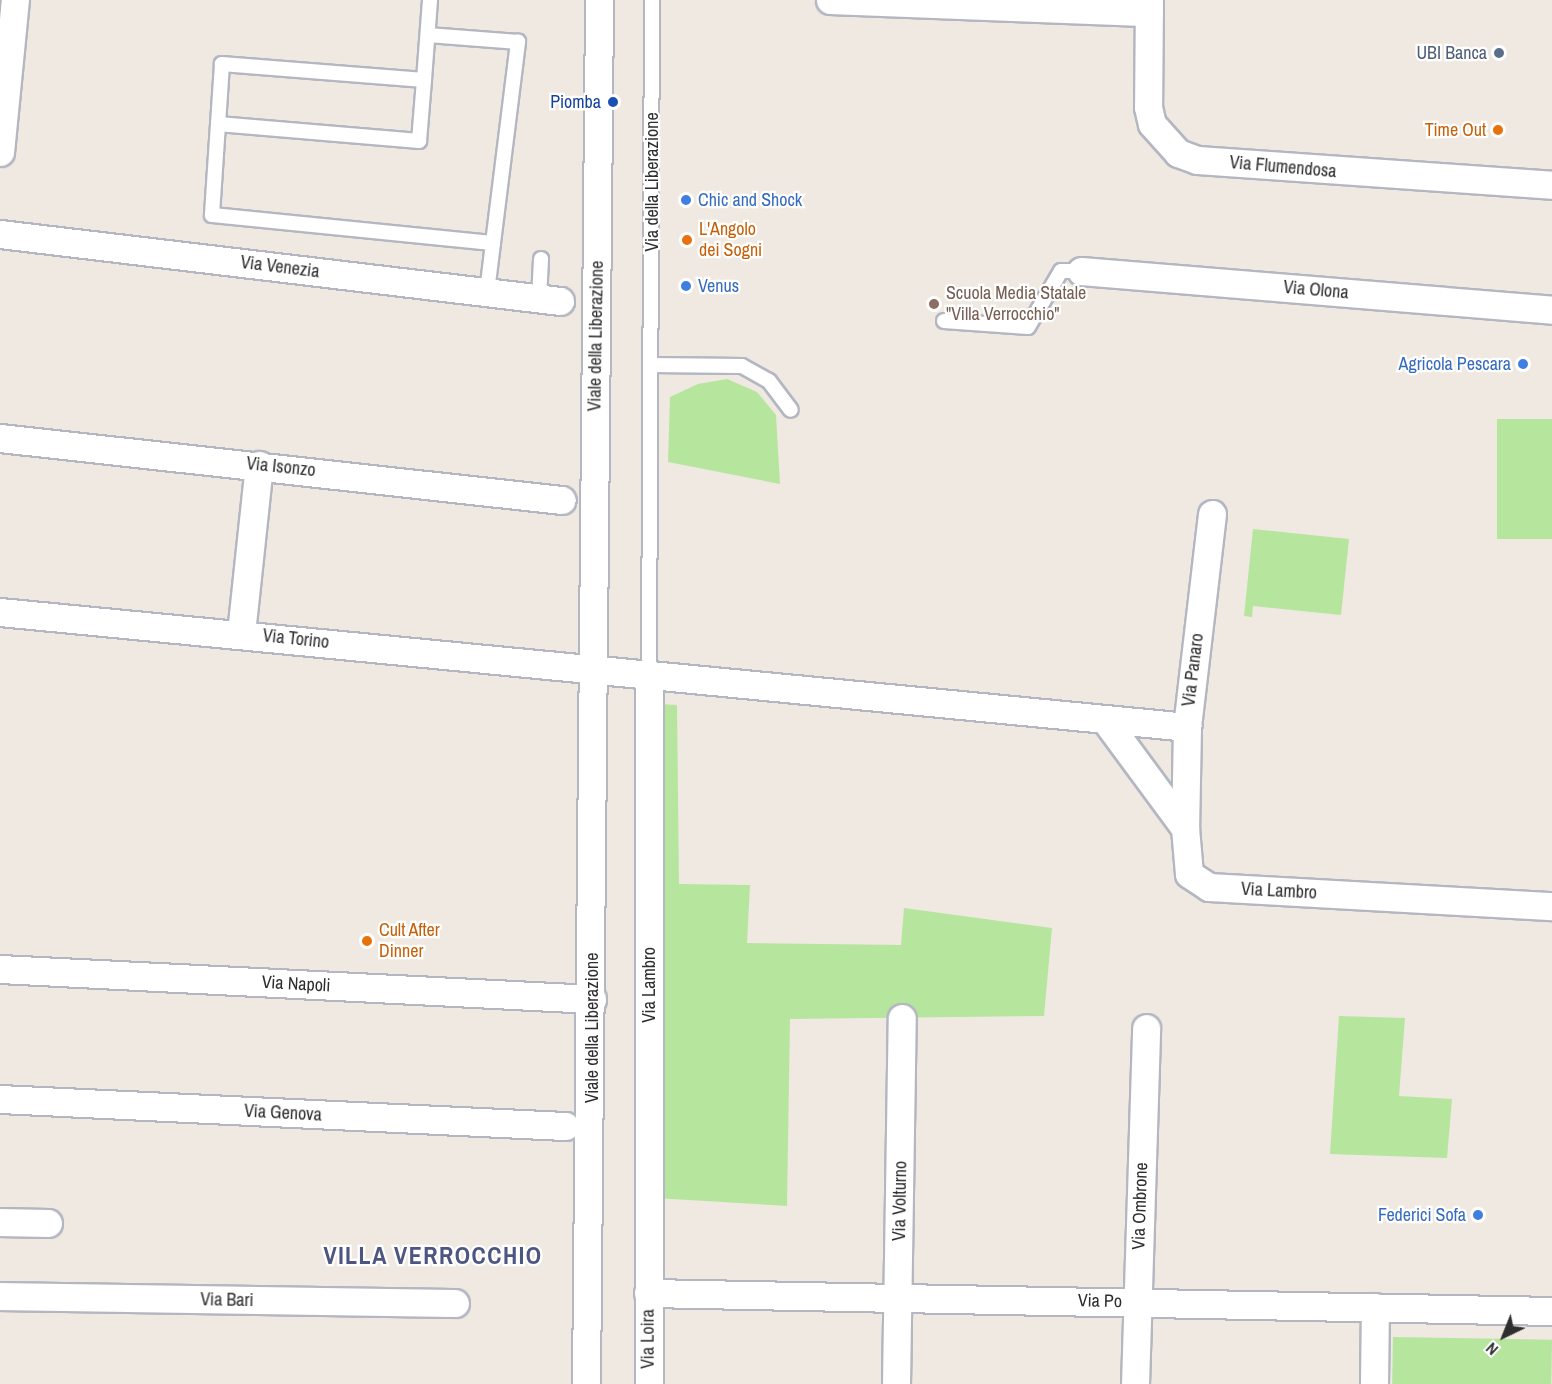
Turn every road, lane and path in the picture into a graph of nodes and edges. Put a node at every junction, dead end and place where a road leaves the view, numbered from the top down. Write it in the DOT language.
graph roads {
  1 [pos="15,0"];
  2 [pos="430,0"];
  3 [pos="599,0"];
  4 [pos="652,0"];
  5 [pos="830,0"];
  6 [pos="1149,6"];
  7 [pos="428,35"];
  8 [pos="424,80"];
  9 [pos="218,124"];
  10 [pos="0,152"];
  11 [pos="1552,185"];
  12 [pos="0,234"];
  13 [pos="493,243"];
  14 [pos="541,260"];
  15 [pos="1081,271"];
  16 [pos="487,292"];
  17 [pos="549,299"];
  18 [pos="1552,310"];
  19 [pos="944,321"];
  20 [pos="651,365"];
  21 [pos="791,410"];
  22 [pos="0,438"];
  23 [pos="259,465"];
  24 [pos="651,495"];
  25 [pos="562,500"];
  26 [pos="1212,514"];
  27 [pos="0,612"];
  28 [pos="242,633"];
  29 [pos="592,672"];
  30 [pos="650,676"];
  31 [pos="1106,721"];
  32 [pos="1186,727"];
  33 [pos="1185,828"];
  34 [pos="1552,906"];
  35 [pos="0,969"];
  36 [pos="592,999"];
  37 [pos="902,1018"];
  38 [pos="1146,1028"];
  39 [pos="0,1099"];
  40 [pos="565,1126"];
  41 [pos="0,1222"];
  42 [pos="48,1223"];
  43 [pos="648,1293"];
  44 [pos="0,1296"];
  45 [pos="898,1299"];
  46 [pos="1136,1302"];
  47 [pos="454,1303"];
  48 [pos="1375,1307"];
  49 [pos="1552,1311"];
  50 [pos="586,1384"];
  51 [pos="648,1384"];
  52 [pos="896,1384"];
  53 [pos="1135,1384"];
  54 [pos="1374,1384"];
  1 -- 10 [label="street"];
  2 -- 7 [label="lane"];
  3 -- 29 [label="street, Viale della Liberazione"];
  4 -- 20 [label="lane, Via della Liberazione"];
  5 -- 6 [label="street"];
  6 -- 11 [label="street, Via Flumendosa"];
  7 -- 8 [label="lane"];
  7 -- 13 [label="lane"];
  8 -- 9 [label="lane"];
  8 -- 9 [label="lane"];
  9 -- 13 [label="lane"];
  12 -- 16 [label="street, Via Venezia"];
  13 -- 16 [label="lane"];
  14 -- 17 [label="lane"];
  15 -- 18 [label="street, Via Olona"];
  15 -- 19 [label="lane"];
  16 -- 17 [label="street, Via Venezia"];
  20 -- 21 [label="lane"];
  20 -- 24 [label="lane, Via della Liberazione"];
  22 -- 23 [label="street, Via Isonzo"];
  23 -- 25 [label="street, Via Isonzo"];
  23 -- 28 [label="street"];
  24 -- 30 [label="lane, Via Lambro"];
  26 -- 32 [label="street, Via Panaro"];
  27 -- 28 [label="street, Via Torino"];
  28 -- 29 [label="street, Via Torino"];
  29 -- 30 [label="street"];
  29 -- 36 [label="street, Viale della Liberazione"];
  30 -- 31 [label="street"];
  30 -- 43 [label="street, Via Lambro"];
  31 -- 32 [label="street"];
  31 -- 33 [label="street"];
  32 -- 33 [label="street, Via Panaro"];
  33 -- 34 [label="street, Via Lambro"];
  35 -- 36 [label="street, Via Napoli"];
  36 -- 50 [label="street, Viale della Liberazione"];
  37 -- 45 [label="street, Via Volturno"];
  38 -- 46 [label="street, Via Ombrone"];
  39 -- 40 [label="street, Via Genova"];
  41 -- 42 [label="street"];
  43 -- 45 [label="street, Via Po"];
  43 -- 51 [label="street, Via Loira"];
  44 -- 47 [label="street, Via Bari"];
  45 -- 46 [label="street, Via Po"];
  45 -- 52 [label="street, Via Volturno"];
  46 -- 48 [label="street, Via Po"];
  46 -- 53 [label="street, Via Ombrone"];
  48 -- 49 [label="street, Via Po"];
  48 -- 54 [label="street"];
}
